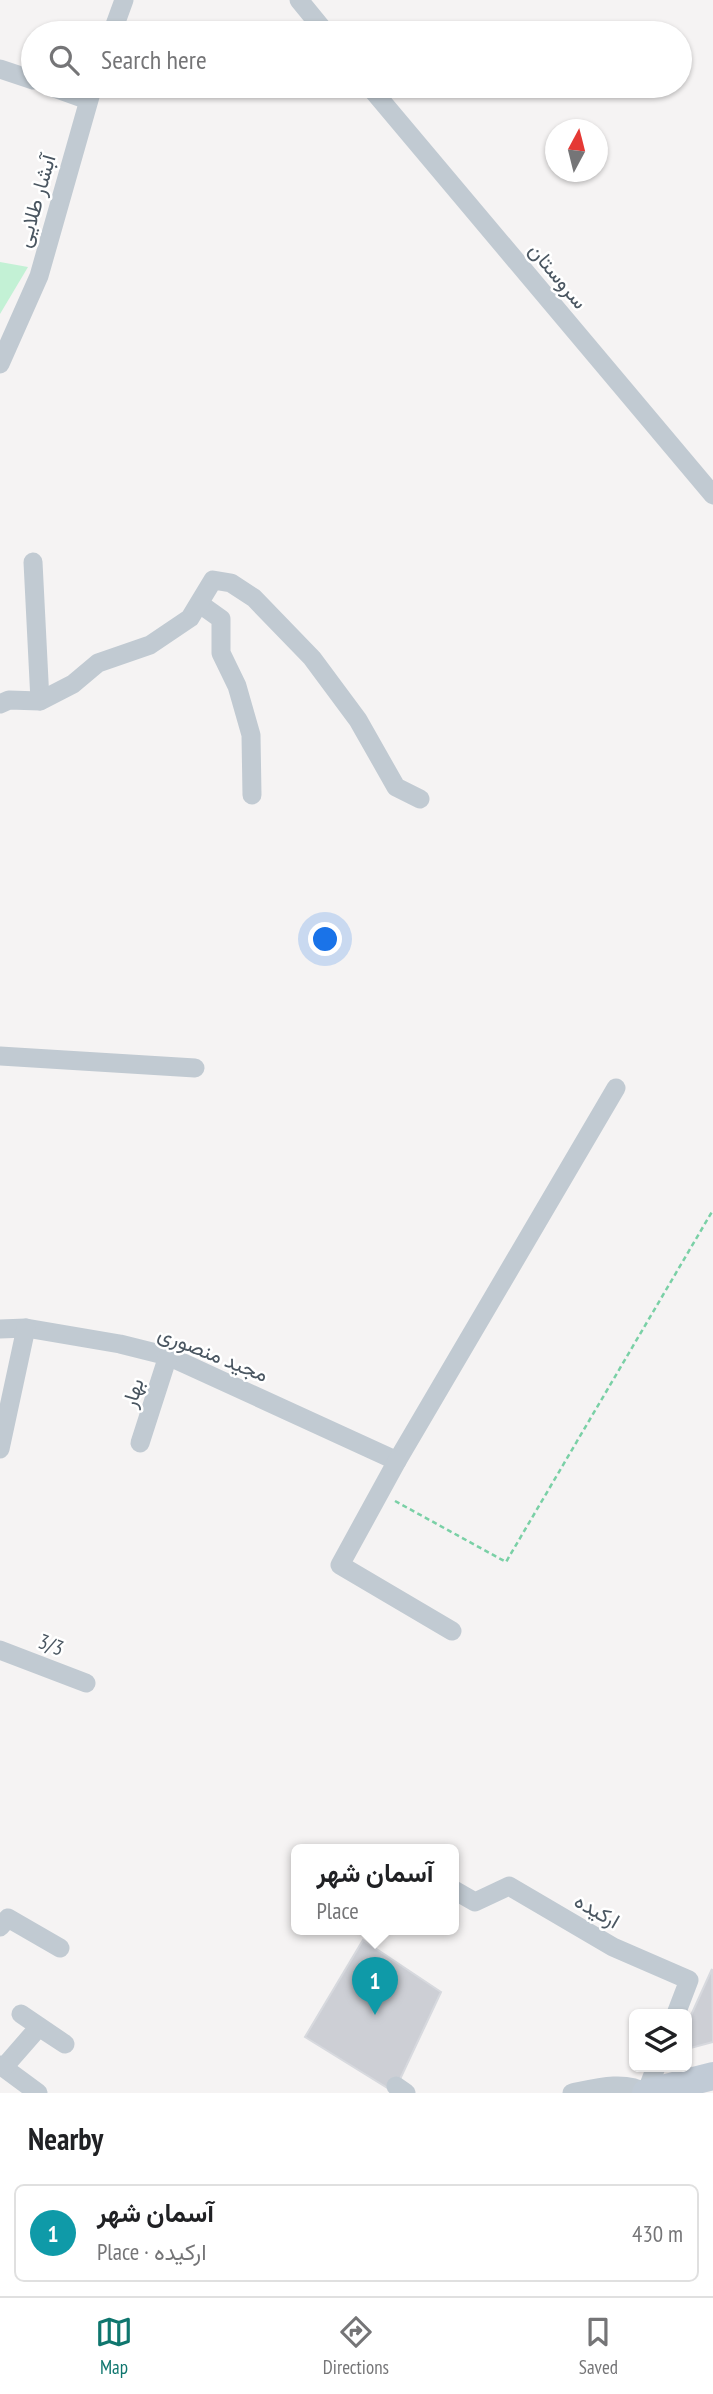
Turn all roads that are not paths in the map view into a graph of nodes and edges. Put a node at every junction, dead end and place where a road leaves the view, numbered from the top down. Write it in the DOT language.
graph roads {
  1 [pos="124,0"];
  2 [pos="299,0"];
  3 [pos="116,21"];
  4 [pos="316,21"];
  5 [pos="0,69"];
  6 [pos="21,76"];
  7 [pos="90,98"];
  8 [pos="379,98"];
  9 [pos="0,364"];
  10 [pos="713,495"];
  11 [pos="33,562"];
  12 [pos="200,604"];
  13 [pos="40,701"];
  14 [pos="0,704"];
  15 [pos="252,795"];
  16 [pos="420,799"];
  17 [pos="0,1056"];
  18 [pos="195,1069"];
  19 [pos="616,1088"];
  20 [pos="26,1328"];
  21 [pos="0,1329"];
  22 [pos="168,1356"];
  23 [pos="140,1443"];
  24 [pos="0,1448"];
  25 [pos="397,1461"];
  26 [pos="452,1631"];
  27 [pos="0,1650"];
  28 [pos="86,1683"];
  29 [pos="459,1893"];
  30 [pos="0,1927"];
  31 [pos="60,1948"];
  32 [pos="678,2009"];
  33 [pos="21,2014"];
  34 [pos="2,2066"];
  35 [pos="654,2072"];
  36 [pos="713,2076"];
  37 [pos="38,2093"];
  38 [pos="572,2093"];
  39 [pos="646,2093"];
  1 -- 3 [label="street"];
  2 -- 4 [label="street"];
  5 -- 6 [label="street"];
  7 -- 9 [label="street, آبشار طلایی"];
  8 -- 10 [label="street, سروستان"];
  11 -- 13 [label="street"];
  12 -- 13 [label="street"];
  12 -- 15 [label="street"];
  12 -- 16 [label="street"];
  13 -- 14 [label="street"];
  17 -- 18 [label="street"];
  19 -- 25 [label="street"];
  20 -- 21 [label="street, مجید منصوری"];
  20 -- 22 [label="street, مجید منصوری"];
  20 -- 24 [label="street"];
  22 -- 23 [label="street, بهار"];
  22 -- 25 [label="street, مجید منصوری"];
  25 -- 26 [label="street"];
  27 -- 28 [label="street, 3/3"];
  29 -- 32 [label="street, ارکیده"];
  30 -- 31 [label="street"];
  33 -- 34 [label="street"];
  34 -- 37 [label="street"];
  35 -- 39 [label="street"];
  36 -- 39 [label="main road"];
  38 -- 39 [label="street"];
}
